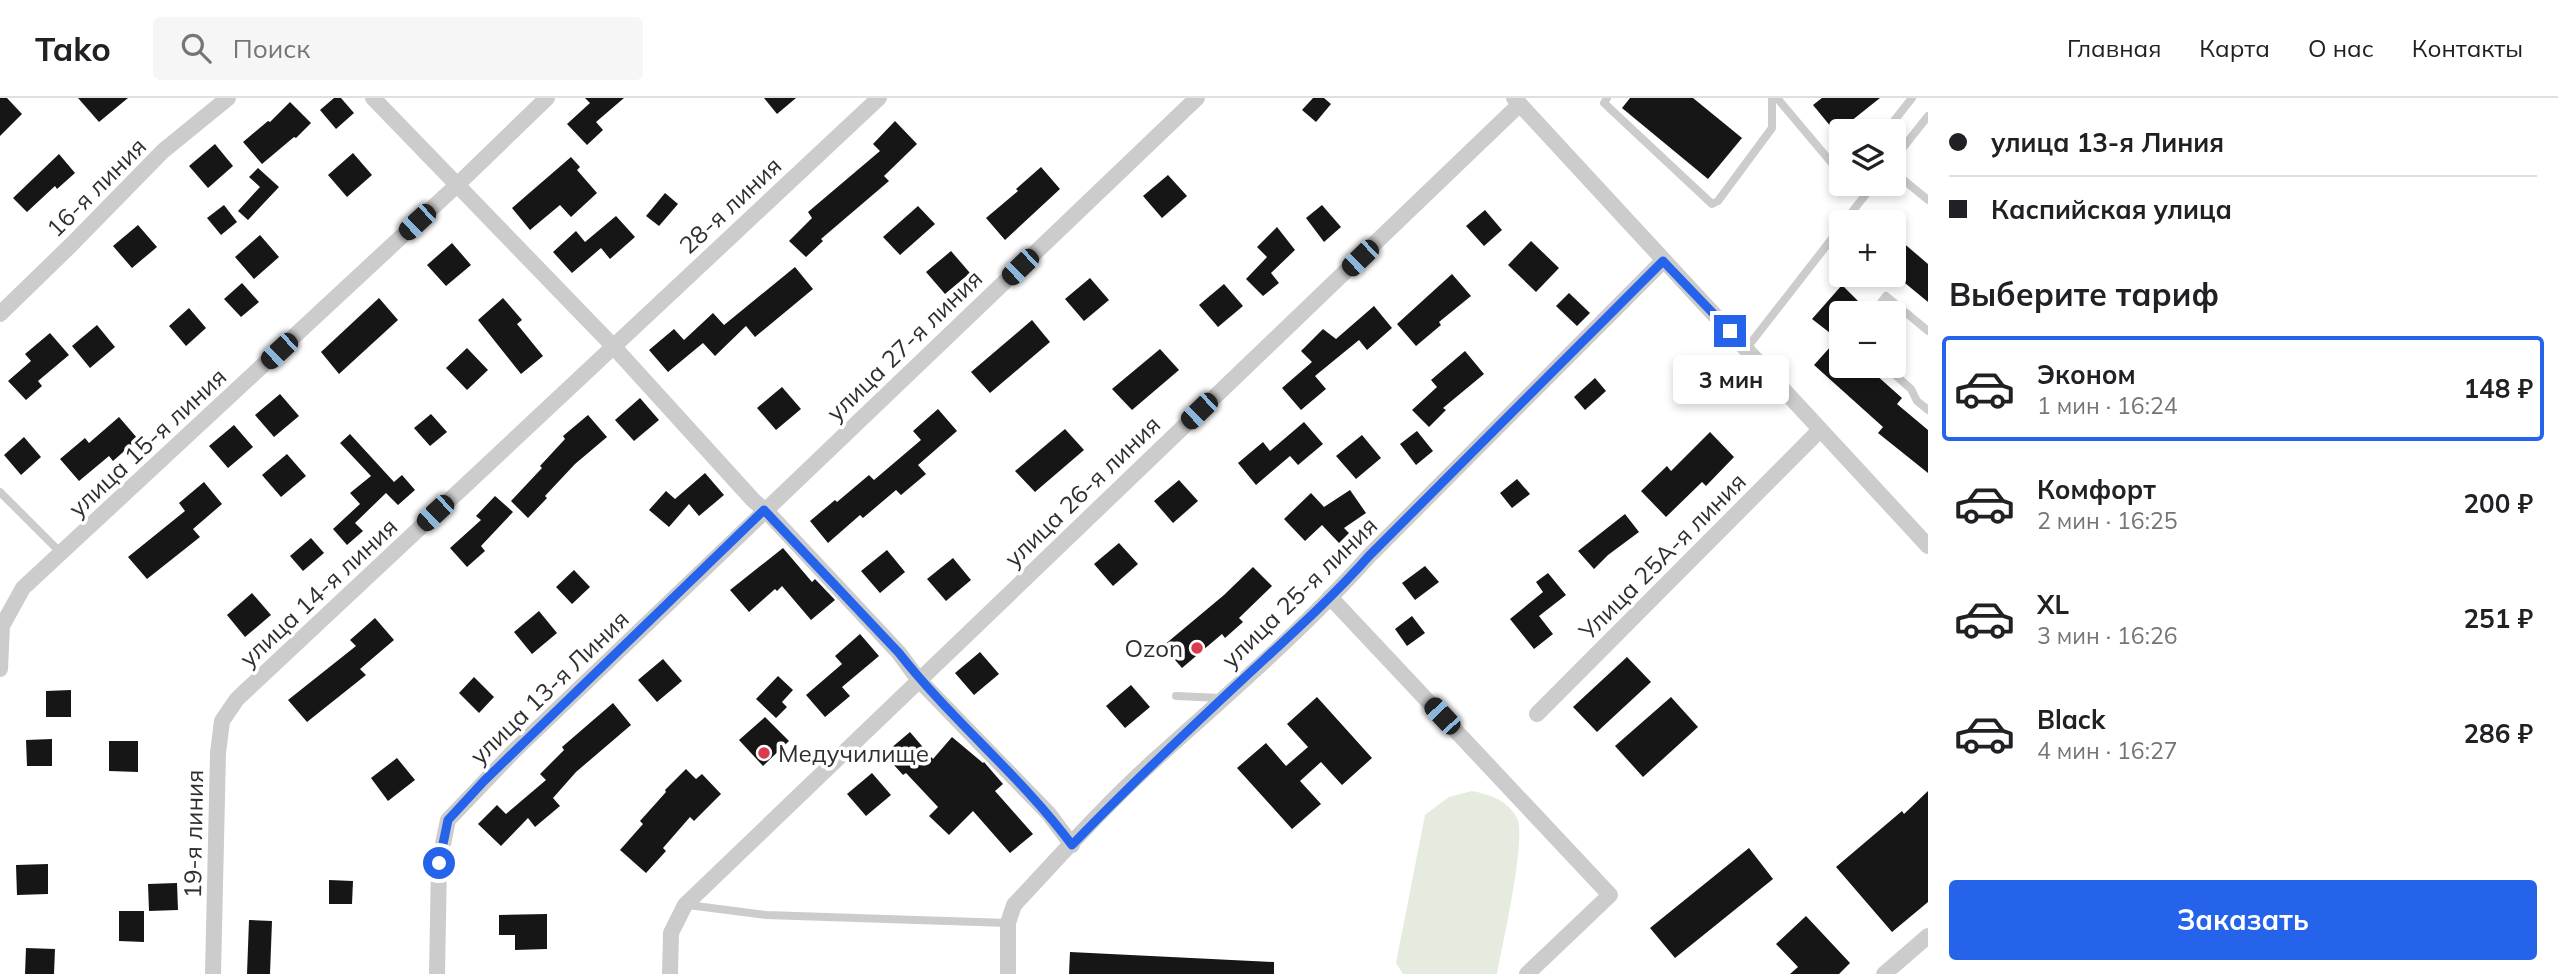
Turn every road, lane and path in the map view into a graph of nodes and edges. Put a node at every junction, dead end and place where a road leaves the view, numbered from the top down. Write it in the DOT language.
graph roads {
  1 [pos="229,98"];
  2 [pos="373,98"];
  3 [pos="547,98"];
  4 [pos="878,98"];
  5 [pos="1197,98"];
  6 [pos="1607,98"];
  7 [pos="1772,98"];
  8 [pos="1777,98"];
  9 [pos="1912,98"];
  10 [pos="1517,101"];
  11 [pos="1928,116"];
  12 [pos="1895,119"];
  13 [pos="1906,144"];
  14 [pos="1829,160"];
  15 [pos="1906,182"];
  16 [pos="457,185"];
  17 [pos="1865,196"];
  18 [pos="1928,200"];
  19 [pos="1853,210"];
  20 [pos="1829,242"];
  21 [pos="1663,261"];
  22 [pos="1906,313"];
  23 [pos="0,314"];
  24 [pos="1928,331"];
  25 [pos="613,346"];
  26 [pos="1746,349"];
  27 [pos="1899,378"];
  28 [pos="1928,410"];
  29 [pos="1820,430"];
  30 [pos="0,492"];
  31 [pos="764,510"];
  32 [pos="1928,546"];
  33 [pos="61,553"];
  34 [pos="1330,597"];
  35 [pos="0,669"];
  36 [pos="919,679"];
  37 [pos="1176,696"];
  38 [pos="1223,698"];
  39 [pos="237,699"];
  40 [pos="1537,714"];
  41 [pos="1072,845"];
  42 [pos="685,905"];
  43 [pos="1008,923"];
  44 [pos="1928,936"];
  45 [pos="214,974"];
  46 [pos="436,974"];
  47 [pos="670,974"];
  48 [pos="1007,974"];
  49 [pos="1527,974"];
  50 [pos="1884,974"];
  1 -- 23 [label="street, 16-я линия"];
  2 -- 16 [label="street"];
  3 -- 16 [label="street, улица 15-я линия"];
  4 -- 25 [label="street, 28-я линия"];
  5 -- 31 [label="street, улица 27-я линия"];
  6 -- 7 [label="lane"];
  8 -- 14 [label="lane"];
  9 -- 12 [label="lane"];
  10 -- 21 [label="street"];
  10 -- 36 [label="street, улица 26-я линия"];
  11 -- 13 [label="lane"];
  15 -- 18 [label="lane"];
  16 -- 25 [label="street"];
  16 -- 33 [label="street, улица 15-я линия"];
  17 -- 19 [label="lane"];
  20 -- 26 [label="lane"];
  21 -- 26 [label="street"];
  21 -- 34 [label="street, улица 25-я линия"];
  22 -- 24 [label="lane"];
  25 -- 31 [label="street"];
  25 -- 39 [label="street, улица 14-я линия"];
  26 -- 29 [label="street"];
  27 -- 28 [label="lane"];
  29 -- 32 [label="street"];
  29 -- 40 [label="street, Улица 25А-я линия"];
  30 -- 33 [label="lane"];
  31 -- 36 [label="street"];
  31 -- 46 [label="street, улица 13-я Линия"];
  33 -- 35 [label="street, улица 15-я линия"];
  34 -- 38 [label="street, улица 25-я линия"];
  34 -- 49 [label="street"];
  36 -- 41 [label="street"];
  36 -- 42 [label="street, улица 26-я линия"];
  37 -- 38 [label="lane"];
  38 -- 41 [label="street, улица 25-я линия"];
  39 -- 45 [label="street, 19-я линия"];
  41 -- 43 [label="street, улица 25-я линия"];
  42 -- 43 [label="lane"];
  42 -- 47 [label="street"];
  43 -- 48 [label="street, улица 25-я линия"];
  44 -- 50 [label="street"];
}
